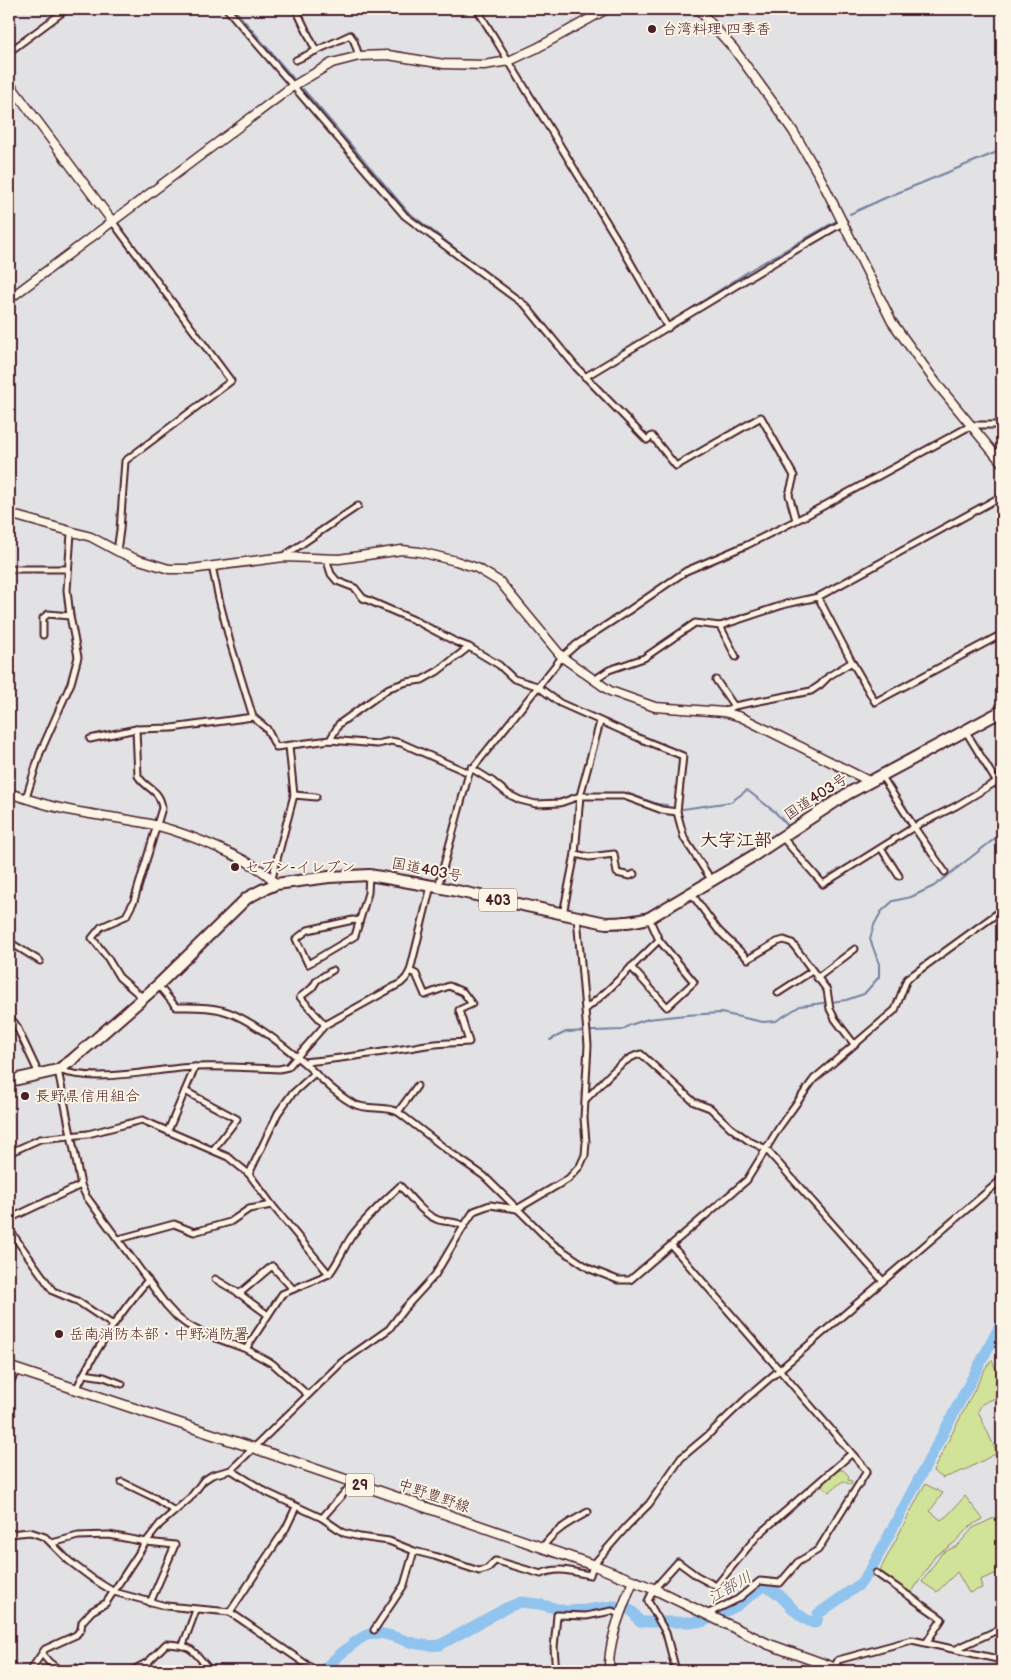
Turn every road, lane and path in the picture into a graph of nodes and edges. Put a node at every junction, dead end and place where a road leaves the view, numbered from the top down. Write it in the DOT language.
graph roads {
  1 [pos="67,9"];
  2 [pos="227,9"];
  3 [pos="296,9"];
  4 [pos="477,9"];
  5 [pos="607,9"];
  6 [pos="698,9"];
  7 [pos="316,51"];
  8 [pos="9,52"];
  9 [pos="359,56"];
  10 [pos="296,60"];
  11 [pos="509,62"];
  12 [pos="9,83"];
  13 [pos="293,86"];
  14 [pos="112,221"];
  15 [pos="844,222"];
  16 [pos="9,299"];
  17 [pos="668,328"];
  18 [pos="585,377"];
  19 [pos="972,425"];
  20 [pos="1002,425"];
  21 [pos="1002,463"];
  22 [pos="1002,496"];
  23 [pos="358,506"];
  24 [pos="9,514"];
  25 [pos="796,520"];
  26 [pos="72,532"];
  27 [pos="116,551"];
  28 [pos="284,557"];
  29 [pos="326,558"];
  30 [pos="212,566"];
  31 [pos="9,569"];
  32 [pos="68,569"];
  33 [pos="818,597"];
  34 [pos="70,616"];
  35 [pos="720,626"];
  36 [pos="1002,634"];
  37 [pos="44,636"];
  38 [pos="469,647"];
  39 [pos="562,657"];
  40 [pos="736,657"];
  41 [pos="852,662"];
  42 [pos="594,680"];
  43 [pos="716,680"];
  44 [pos="537,686"];
  45 [pos="734,706"];
  46 [pos="1002,711"];
  47 [pos="724,712"];
  48 [pos="253,717"];
  49 [pos="600,722"];
  50 [pos="136,729"];
  51 [pos="965,730"];
  52 [pos="90,739"];
  53 [pos="330,740"];
  54 [pos="289,746"];
  55 [pos="470,770"];
  56 [pos="881,774"];
  57 [pos="869,781"];
  58 [pos="996,782"];
  59 [pos="1002,791"];
  60 [pos="9,794"];
  61 [pos="294,795"];
  62 [pos="580,796"];
  63 [pos="26,798"];
  64 [pos="316,798"];
  65 [pos="677,812"];
  66 [pos="156,826"];
  67 [pos="914,827"];
  68 [pos="782,838"];
  69 [pos="881,848"];
  70 [pos="575,854"];
  71 [pos="945,872"];
  72 [pos="634,874"];
  73 [pos="369,875"];
  74 [pos="899,876"];
  75 [pos="274,881"];
  76 [pos="712,881"];
  77 [pos="435,886"];
  78 [pos="691,894"];
  79 [pos="1002,910"];
  80 [pos="563,914"];
  81 [pos="577,917"];
  82 [pos="649,918"];
  83 [pos="359,921"];
  84 [pos="659,940"];
  85 [pos="9,946"];
  86 [pos="855,949"];
  87 [pos="40,961"];
  88 [pos="631,967"];
  89 [pos="333,970"];
  90 [pos="410,971"];
  91 [pos="812,971"];
  92 [pos="817,978"];
  93 [pos="158,985"];
  94 [pos="778,993"];
  95 [pos="144,999"];
  96 [pos="586,1009"];
  97 [pos="9,1016"];
  98 [pos="325,1025"];
  99 [pos="854,1044"];
  100 [pos="297,1057"];
  101 [pos="304,1062"];
  102 [pos="195,1067"];
  103 [pos="58,1070"];
  104 [pos="315,1073"];
  105 [pos="39,1074"];
  106 [pos="9,1081"];
  107 [pos="417,1086"];
  108 [pos="185,1091"];
  109 [pos="586,1100"];
  110 [pos="398,1112"];
  111 [pos="168,1131"];
  112 [pos="71,1135"];
  113 [pos="766,1149"];
  114 [pos="213,1150"];
  115 [pos="9,1153"];
  116 [pos="249,1174"];
  117 [pos="1002,1179"];
  118 [pos="80,1185"];
  119 [pos="272,1205"];
  120 [pos="517,1209"];
  121 [pos="9,1219"];
  122 [pos="464,1226"];
  123 [pos="9,1230"];
  124 [pos="119,1239"];
  125 [pos="672,1246"];
  126 [pos="329,1274"];
  127 [pos="215,1279"];
  128 [pos="148,1280"];
  129 [pos="883,1281"];
  130 [pos="293,1289"];
  131 [pos="239,1294"];
  132 [pos="268,1315"];
  133 [pos="113,1325"];
  134 [pos="246,1349"];
  135 [pos="13,1368"];
  136 [pos="779,1371"];
  137 [pos="84,1374"];
  138 [pos="9,1384"];
  139 [pos="122,1384"];
  140 [pos="76,1390"];
  141 [pos="308,1395"];
  142 [pos="254,1448"];
  143 [pos="851,1454"];
  144 [pos="231,1470"];
  145 [pos="122,1482"];
  146 [pos="353,1483"];
  147 [pos="296,1507"];
  148 [pos="174,1511"];
  149 [pos="588,1512"];
  150 [pos="322,1518"];
  151 [pos="9,1534"];
  152 [pos="146,1542"];
  153 [pos="52,1543"];
  154 [pos="542,1548"];
  155 [pos="414,1551"];
  156 [pos="594,1565"];
  157 [pos="876,1573"];
  158 [pos="633,1581"];
  159 [pos="654,1589"];
  160 [pos="114,1592"];
  161 [pos="150,1603"];
  162 [pos="196,1610"];
  163 [pos="230,1612"];
  164 [pos="619,1614"];
  165 [pos="707,1614"];
  166 [pos="1002,1628"];
  167 [pos="374,1630"];
  168 [pos="926,1643"];
  169 [pos="183,1645"];
  170 [pos="956,1649"];
  171 [pos="42,1654"];
  172 [pos="1002,1660"];
  173 [pos="839,1670"];
  174 [pos="30,1671"];
  175 [pos="84,1671"];
  176 [pos="131,1671"];
  177 [pos="208,1671"];
  178 [pos="316,1671"];
  179 [pos="556,1671"];
  180 [pos="609,1671"];
  181 [pos="676,1671"];
  1 -- 8 [label="street"];
  2 -- 13 [label="street"];
  3 -- 7 [label="street"];
  4 -- 11 [label="street"];
  5 -- 11 [label="street"];
  6 -- 15 [label="street"];
  7 -- 9 [label="street"];
  7 -- 10 [label="street"];
  9 -- 11 [label="street"];
  9 -- 13 [label="street"];
  11 -- 17 [label="street"];
  12 -- 14 [label="street"];
  13 -- 14 [label="street"];
  13 -- 18 [label="street"];
  14 -- 16 [label="street"];
  14 -- 27 [label="street"];
  15 -- 17 [label="street"];
  15 -- 19 [label="street"];
  17 -- 18 [label="street"];
  18 -- 25 [label="street"];
  19 -- 20 [label="street"];
  19 -- 21 [label="street"];
  19 -- 25 [label="street"];
  22 -- 33 [label="street"];
  23 -- 28 [label="street"];
  24 -- 26 [label="street"];
  25 -- 39 [label="street"];
  26 -- 27 [label="street"];
  26 -- 32 [label="street"];
  27 -- 30 [label="street"];
  28 -- 29 [label="street"];
  28 -- 30 [label="street"];
  29 -- 38 [label="street"];
  29 -- 39 [label="street"];
  30 -- 48 [label="street"];
  31 -- 32 [label="street"];
  32 -- 34 [label="street"];
  33 -- 35 [label="street"];
  33 -- 41 [label="street"];
  34 -- 37 [label="street"];
  34 -- 63 [label="street"];
  35 -- 40 [label="street"];
  35 -- 42 [label="street"];
  36 -- 41 [label="street"];
  38 -- 44 [label="street"];
  38 -- 53 [label="street"];
  39 -- 42 [label="street"];
  39 -- 44 [label="street"];
  41 -- 45 [label="street"];
  42 -- 47 [label="street"];
  43 -- 45 [label="street"];
  44 -- 49 [label="street"];
  44 -- 55 [label="street"];
  45 -- 47 [label="street"];
  46 -- 51 [label="highway, 国道403号 / 403"];
  47 -- 57 [label="street"];
  48 -- 50 [label="street"];
  48 -- 54 [label="street"];
  49 -- 62 [label="street"];
  49 -- 65 [label="street"];
  50 -- 52 [label="street"];
  50 -- 66 [label="street"];
  51 -- 56 [label="highway, 国道403号 / 403"];
  51 -- 58 [label="street"];
  53 -- 54 [label="street"];
  53 -- 55 [label="street"];
  54 -- 61 [label="street"];
  55 -- 62 [label="street"];
  55 -- 77 [label="street"];
  56 -- 57 [label="highway, 国道403号 / 403"];
  56 -- 67 [label="street"];
  57 -- 68 [label="highway, 国道403号 / 403"];
  58 -- 59 [label="street"];
  58 -- 67 [label="street"];
  60 -- 63 [label="street"];
  61 -- 64 [label="street"];
  61 -- 75 [label="street"];
  62 -- 65 [label="street"];
  62 -- 70 [label="street"];
  63 -- 66 [label="street"];
  65 -- 76 [label="street"];
  66 -- 75 [label="street"];
  66 -- 95 [label="street"];
  67 -- 69 [label="street"];
  67 -- 71 [label="street"];
  68 -- 69 [label="street"];
  68 -- 76 [label="highway, 国道403号 / 403"];
  69 -- 74 [label="street"];
  70 -- 72 [label="street"];
  70 -- 80 [label="street"];
  73 -- 75 [label="highway, 国道403号 / 403"];
  73 -- 77 [label="highway, 国道403号 / 403"];
  73 -- 83 [label="street"];
  75 -- 93 [label="highway, 国道403号 / 403"];
  76 -- 78 [label="highway, 国道403号 / 403"];
  77 -- 80 [label="highway, 国道403号 / 403"];
  77 -- 90 [label="street"];
  78 -- 82 [label="highway, 国道403号 / 403"];
  78 -- 91 [label="street"];
  79 -- 99 [label="street"];
  80 -- 81 [label="highway, 国道403号 / 403"];
  81 -- 82 [label="highway, 国道403号 / 403"];
  81 -- 96 [label="street"];
  82 -- 84 [label="street"];
  83 -- 83 [label="street"];
  84 -- 88 [label="street"];
  84 -- 88 [label="street"];
  85 -- 87 [label="street"];
  86 -- 92 [label="street"];
  88 -- 96 [label="street"];
  89 -- 98 [label="street"];
  90 -- 98 [label="street"];
  90 -- 101 [label="street"];
  91 -- 92 [label="street"];
  91 -- 94 [label="street"];
  92 -- 99 [label="street"];
  93 -- 95 [label="highway, 国道403号 / 403"];
  93 -- 100 [label="street"];
  95 -- 103 [label="highway, 国道403号 / 403"];
  96 -- 109 [label="street"];
  97 -- 105 [label="street"];
  98 -- 100 [label="street"];
  99 -- 113 [label="street"];
  100 -- 101 [label="street"];
  100 -- 102 [label="street"];
  101 -- 104 [label="street"];
  102 -- 103 [label="street"];
  102 -- 108 [label="street"];
  103 -- 105 [label="highway, 国道403号 / 403"];
  103 -- 112 [label="street"];
  104 -- 110 [label="street"];
  104 -- 116 [label="street"];
  105 -- 106 [label="highway, 国道403号 / 403"];
  107 -- 110 [label="street"];
  108 -- 111 [label="street"];
  108 -- 114 [label="street"];
  109 -- 113 [label="street"];
  109 -- 120 [label="street"];
  110 -- 120 [label="street"];
  111 -- 112 [label="street"];
  111 -- 114 [label="street"];
  112 -- 115 [label="street"];
  112 -- 118 [label="street"];
  113 -- 125 [label="street"];
  113 -- 129 [label="street"];
  114 -- 116 [label="street"];
  116 -- 119 [label="street"];
  117 -- 129 [label="street"];
  118 -- 121 [label="street"];
  118 -- 124 [label="street"];
  119 -- 124 [label="street"];
  119 -- 126 [label="street"];
  120 -- 122 [label="street"];
  120 -- 125 [label="street"];
  122 -- 126 [label="street"];
  122 -- 141 [label="street"];
  123 -- 133 [label="street"];
  124 -- 128 [label="street"];
  125 -- 136 [label="street"];
  126 -- 130 [label="street"];
  127 -- 131 [label="street"];
  128 -- 133 [label="street"];
  128 -- 134 [label="street"];
  129 -- 136 [label="street"];
  130 -- 131 [label="street"];
  130 -- 132 [label="street"];
  131 -- 132 [label="street"];
  132 -- 134 [label="street"];
  133 -- 137 [label="street"];
  134 -- 141 [label="street"];
  135 -- 138 [label="street"];
  135 -- 140 [label="main road, 中野豊野線 / 29"];
  136 -- 143 [label="street"];
  136 -- 156 [label="street"];
  137 -- 139 [label="street"];
  137 -- 140 [label="street"];
  140 -- 142 [label="main road, 中野豊野線 / 29"];
  141 -- 142 [label="street"];
  142 -- 144 [label="street"];
  142 -- 146 [label="main road, 中野豊野線 / 29"];
  143 -- 159 [label="street"];
  143 -- 165 [label="street"];
  144 -- 147 [label="street"];
  144 -- 148 [label="street"];
  145 -- 148 [label="street"];
  146 -- 150 [label="street"];
  146 -- 154 [label="main road, 中野豊野線 / 29"];
  147 -- 150 [label="street"];
  147 -- 163 [label="street"];
  148 -- 152 [label="street"];
  149 -- 154 [label="street"];
  150 -- 155 [label="street"];
  151 -- 153 [label="street"];
  152 -- 153 [label="street"];
  152 -- 160 [label="street"];
  152 -- 161 [label="street"];
  153 -- 160 [label="street"];
  154 -- 156 [label="main road, 中野豊野線 / 29"];
  155 -- 156 [label="street"];
  155 -- 167 [label="street"];
  156 -- 158 [label="main road, 中野豊野線 / 29"];
  157 -- 168 [label="street"];
  158 -- 159 [label="main road, 中野豊野線 / 29"];
  158 -- 164 [label="street"];
  159 -- 165 [label="main road, 中野豊野線 / 29"];
  159 -- 181 [label="street"];
  160 -- 161 [label="street"];
  160 -- 171 [label="street"];
  161 -- 162 [label="street"];
  162 -- 163 [label="street"];
  162 -- 169 [label="street"];
  163 -- 178 [label="street"];
  164 -- 179 [label="street"];
  164 -- 180 [label="street"];
  165 -- 173 [label="main road, 中野豊野線 / 29"];
  166 -- 170 [label="street"];
  168 -- 170 [label="street"];
  168 -- 173 [label="street"];
  169 -- 176 [label="street"];
  169 -- 177 [label="street"];
  170 -- 172 [label="street"];
  171 -- 174 [label="street"];
  171 -- 175 [label="street"];
}
